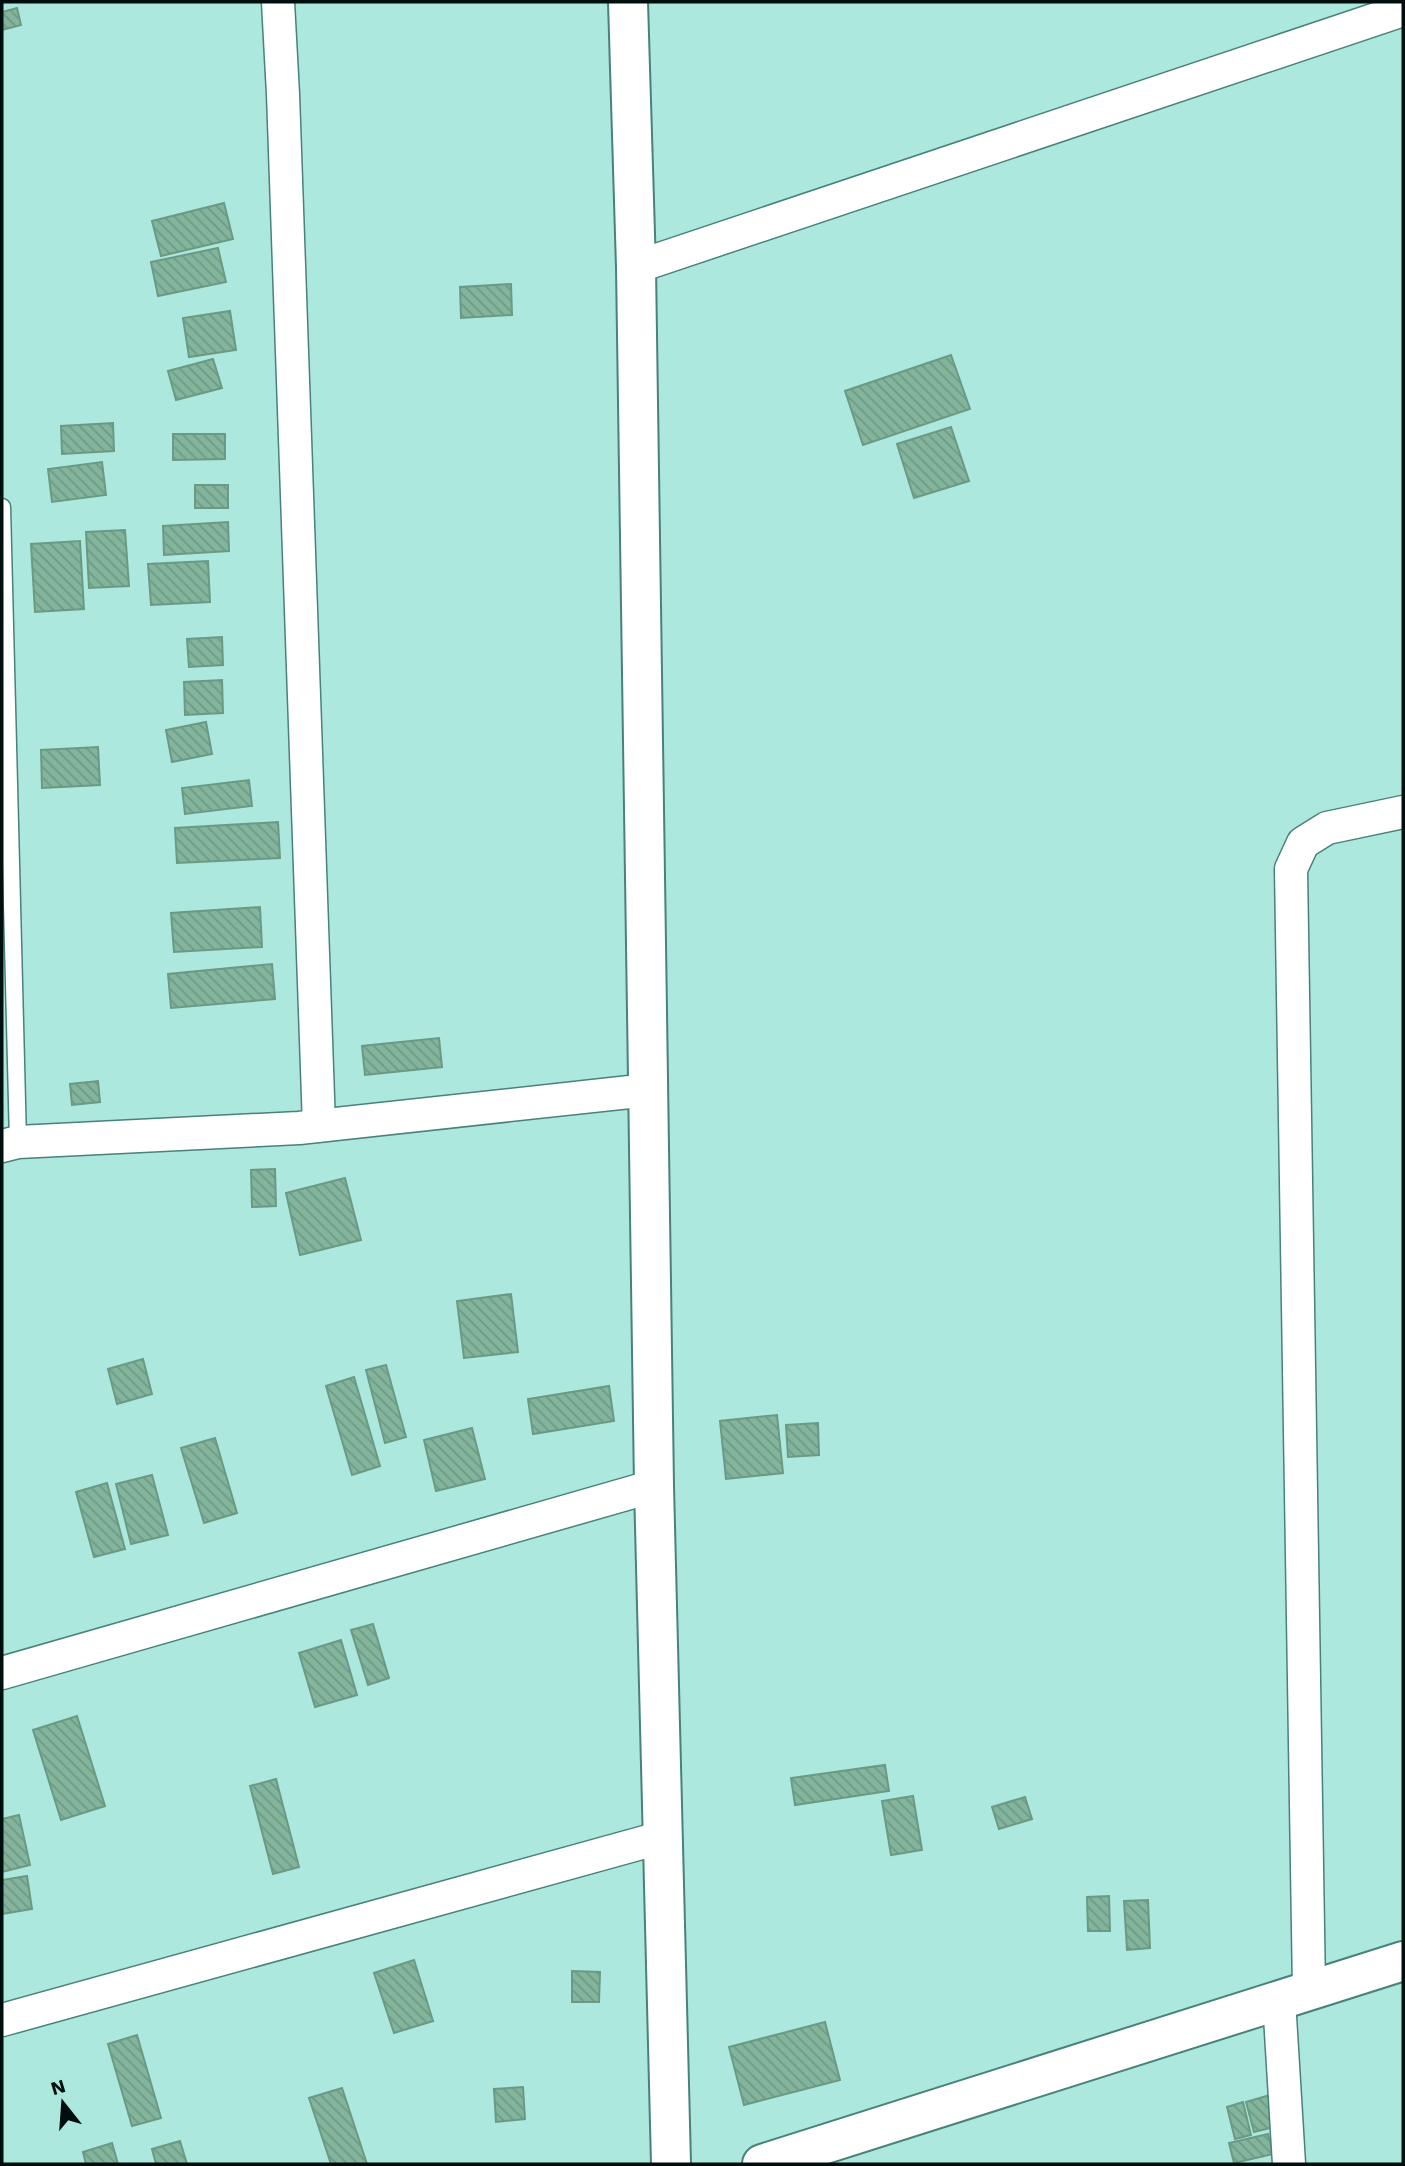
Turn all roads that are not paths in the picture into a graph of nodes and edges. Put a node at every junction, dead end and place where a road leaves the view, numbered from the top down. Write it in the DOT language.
graph roads {
  1 [pos="278,2"];
  2 [pos="628,2"];
  3 [pos="1403,10"];
  4 [pos="636,267"];
  5 [pos="2,506"];
  6 [pos="1403,812"];
  7 [pos="648,1090"];
  8 [pos="319,1126"];
  9 [pos="10,1144"];
  10 [pos="654,1486"];
  11 [pos="2,1673"];
  12 [pos="663,1837"];
  13 [pos="1403,1961"];
  14 [pos="1294,1996"];
  15 [pos="2,2020"];
  16 [pos="671,2164"];
  17 [pos="762,2164"];
  18 [pos="1289,2164"];
  1 -- 8 [label="street"];
  2 -- 4 [label="street"];
  3 -- 4 [label="street"];
  4 -- 7 [label="street"];
  5 -- 9 [label="lane"];
  6 -- 14 [label="street"];
  7 -- 8 [label="street"];
  7 -- 10 [label="street"];
  8 -- 9 [label="street"];
  10 -- 11 [label="street"];
  10 -- 12 [label="street"];
  12 -- 15 [label="street"];
  12 -- 16 [label="street"];
  13 -- 14 [label="street"];
  14 -- 17 [label="street"];
  14 -- 18 [label="street"];
}
